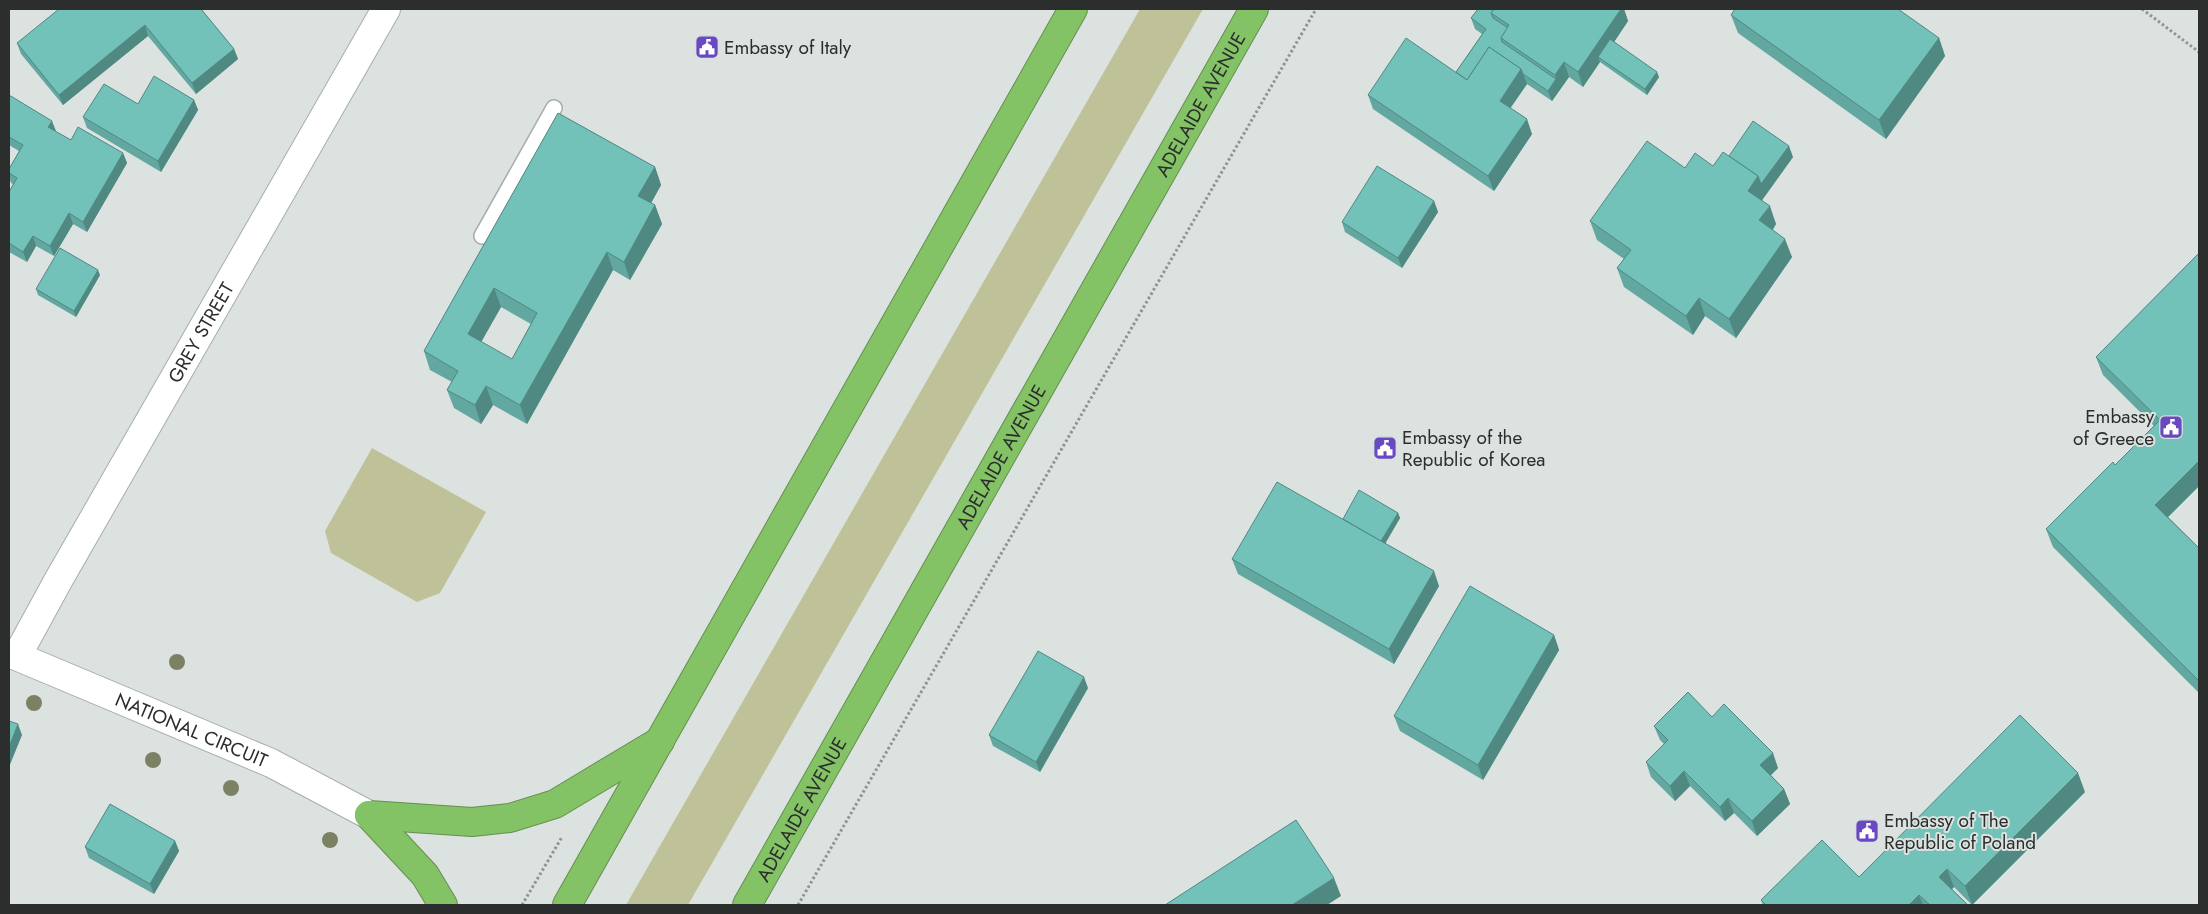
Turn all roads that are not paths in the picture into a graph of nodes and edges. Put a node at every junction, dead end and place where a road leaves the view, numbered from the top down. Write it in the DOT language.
graph roads {
  1 [pos="386,9"];
  2 [pos="1073,9"];
  3 [pos="1254,9"];
  4 [pos="554,108"];
  5 [pos="482,236"];
  6 [pos="13,654"];
  7 [pos="662,739"];
  8 [pos="369,816"];
  9 [pos="443,905"];
  10 [pos="567,905"];
  11 [pos="747,905"];
  1 -- 6 [label="street, GREY STREET"];
  2 -- 7 [label="highway"];
  3 -- 11 [label="highway, ADELAIDE AVENUE"];
  4 -- 5 [label="lane"];
  6 -- 8 [label="street, NATIONAL CIRCUIT"];
  7 -- 8 [label="highway"];
  7 -- 10 [label="highway"];
  8 -- 9 [label="highway"];
}
